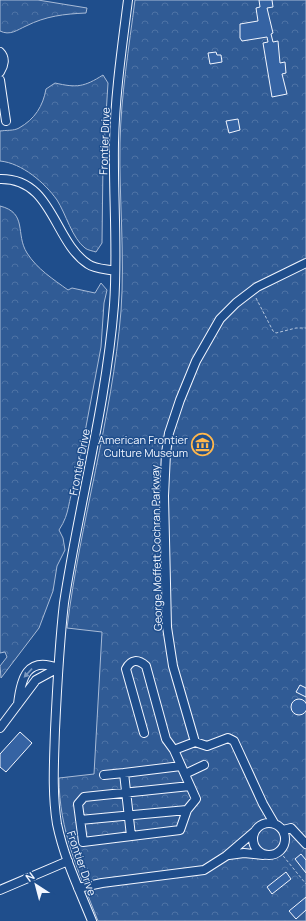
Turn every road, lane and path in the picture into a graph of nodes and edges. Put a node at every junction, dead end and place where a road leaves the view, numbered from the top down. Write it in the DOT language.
graph roads {
  1 [pos="128,0"];
  2 [pos="0,52"];
  3 [pos="0,72"];
  4 [pos="0,80"];
  5 [pos="6,121"];
  6 [pos="0,180"];
  7 [pos="306,263"];
  8 [pos="115,271"];
  9 [pos="252,291"];
  10 [pos="306,328"];
  11 [pos="58,668"];
  12 [pos="18,704"];
  13 [pos="0,728"];
  14 [pos="144,733"];
  15 [pos="195,742"];
  16 [pos="174,750"];
  17 [pos="204,765"];
  18 [pos="181,766"];
  19 [pos="124,773"];
  20 [pos="185,774"];
  21 [pos="104,775"];
  22 [pos="190,786"];
  23 [pos="127,793"];
  24 [pos="187,810"];
  25 [pos="129,815"];
  26 [pos="80,820"];
  27 [pos="274,824"];
  28 [pos="282,830"];
  29 [pos="254,832"];
  30 [pos="131,836"];
  31 [pos="306,844"];
  32 [pos="280,852"];
  33 [pos="264,855"];
  34 [pos="226,856"];
  35 [pos="68,861"];
  36 [pos="306,884"];
  37 [pos="78,888"];
  38 [pos="0,890"];
  39 [pos="92,921"];
  1 -- 8 [label="street, Frontier Drive"];
  2 -- 3 [label="street"];
  4 -- 5 [label="street"];
  6 -- 8 [label="street"];
  7 -- 9 [label="street, George Moffett Cochran Parkway"];
  8 -- 11 [label="street, Frontier Drive"];
  9 -- 10 [label="path"];
  9 -- 15 [label="street, George Moffett Cochran Parkway"];
  11 -- 12 [label="street"];
  11 -- 12 [label="street, one-way"];
  11 -- 35 [label="street, Frontier Drive"];
  12 -- 13 [label="street"];
  14 -- 16 [label="street"];
  15 -- 16 [label="street"];
  15 -- 27 [label="street"];
  16 -- 18 [label="street"];
  17 -- 20 [label="street"];
  18 -- 19 [label="street"];
  18 -- 20 [label="street"];
  19 -- 21 [label="street"];
  19 -- 23 [label="street"];
  20 -- 22 [label="street"];
  22 -- 23 [label="street"];
  22 -- 24 [label="street"];
  23 -- 25 [label="street"];
  23 -- 26 [label="street"];
  24 -- 25 [label="street"];
  24 -- 30 [label="street"];
  25 -- 26 [label="street"];
  25 -- 30 [label="street"];
  26 -- 30 [label="street"];
  27 -- 28 [label="street"];
  27 -- 29 [label="street"];
  28 -- 31 [label="street"];
  28 -- 32 [label="street"];
  29 -- 33 [label="street"];
  29 -- 34 [label="street"];
  32 -- 33 [label="street"];
  32 -- 36 [label="path"];
  33 -- 34 [label="street"];
  34 -- 37 [label="street"];
  35 -- 37 [label="street, Frontier Drive"];
  35 -- 38 [label="street"];
  37 -- 39 [label="street, Frontier Drive"];
}
